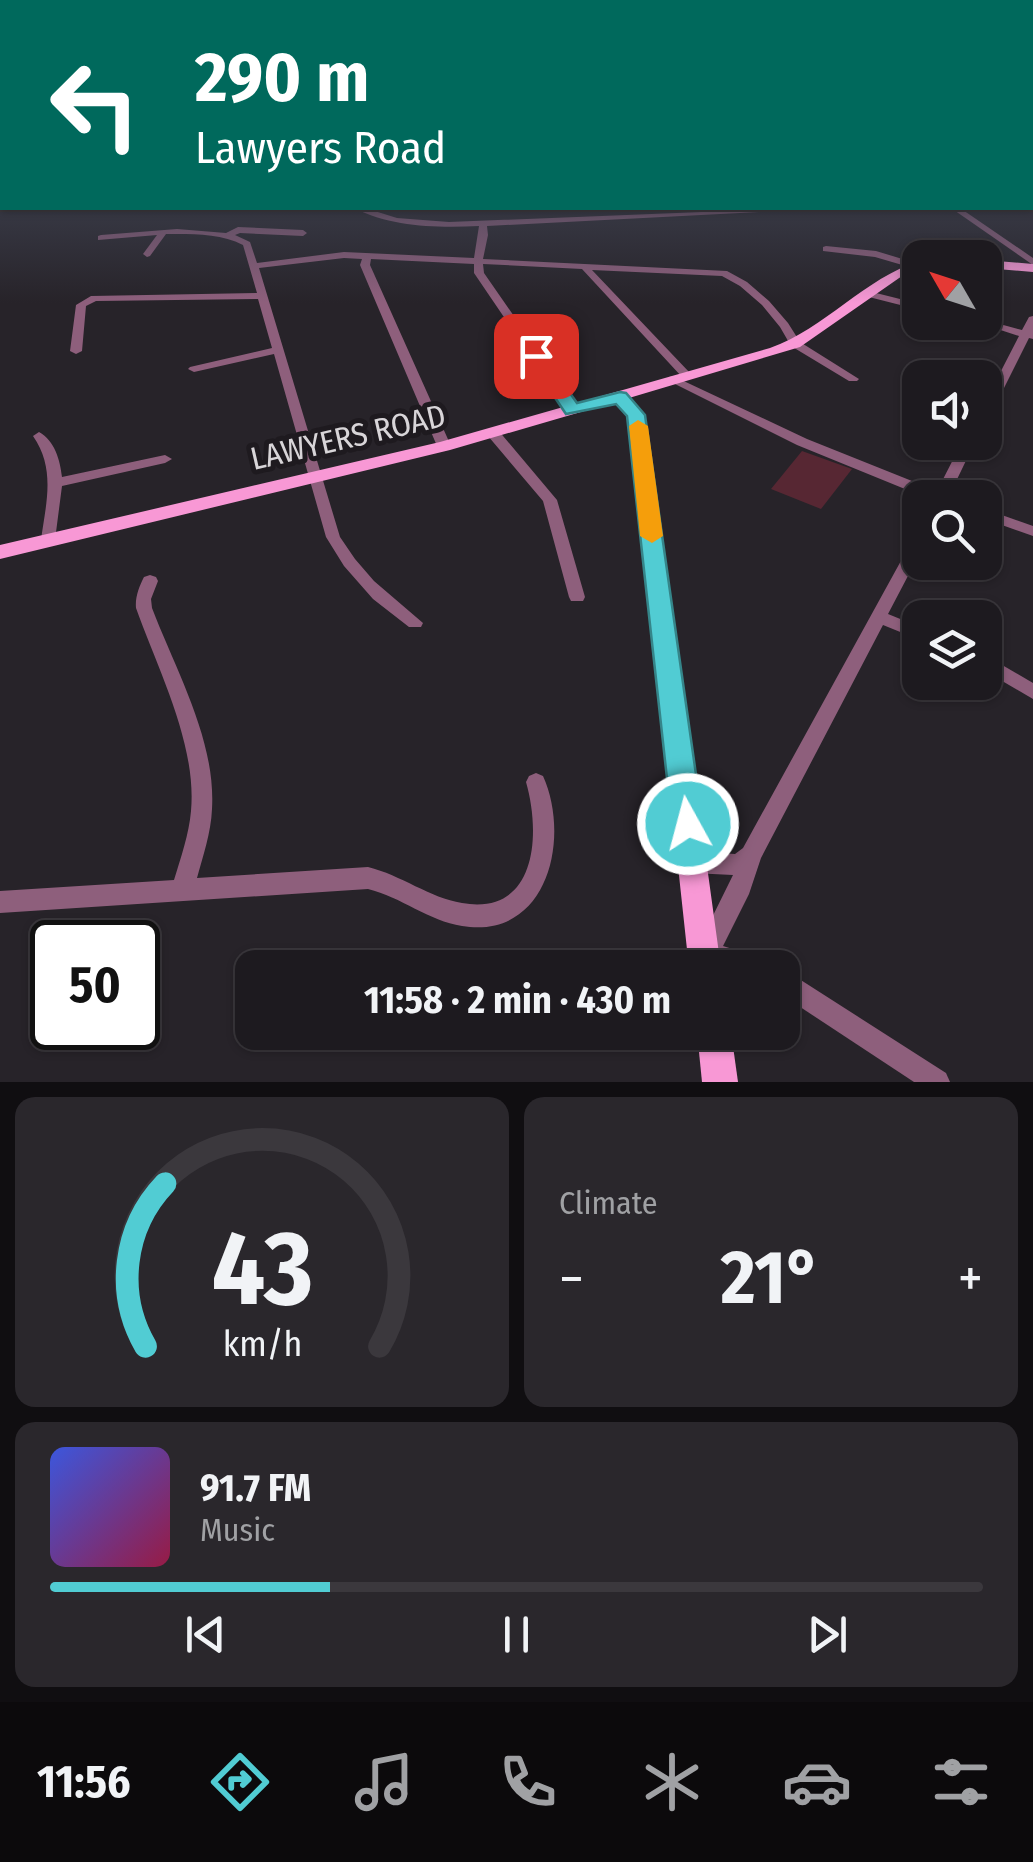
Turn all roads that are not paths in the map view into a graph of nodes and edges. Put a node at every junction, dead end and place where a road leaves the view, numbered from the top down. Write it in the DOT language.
graph roads {
  1 [pos="366,210"];
  2 [pos="751,210"];
  3 [pos="958,210"];
  4 [pos="482,222"];
  5 [pos="304,233"];
  6 [pos="162,234"];
  7 [pos="229,235"];
  8 [pos="100,238"];
  9 [pos="826,250"];
  10 [pos="148,254"];
  11 [pos="367,256"];
  12 [pos="478,261"];
  13 [pos="902,261"];
  14 [pos="1002,264"];
  15 [pos="582,265"];
  16 [pos="1033,265"];
  17 [pos="254,266"];
  18 [pos="902,275"];
  19 [pos="868,294"];
  20 [pos="262,296"];
  21 [pos="902,302"];
  22 [pos="1033,319"];
  23 [pos="1002,328"];
  24 [pos="1030,335"];
  25 [pos="795,344"];
  26 [pos="76,350"];
  27 [pos="277,350"];
  28 [pos="194,369"];
  29 [pos="679,377"];
  30 [pos="853,379"];
  31 [pos="1002,384"];
  32 [pos="620,397"];
  33 [pos="573,410"];
  34 [pos="493,433"];
  35 [pos="39,436"];
  36 [pos="444,446"];
  37 [pos="165,459"];
  38 [pos="313,477"];
  39 [pos="902,482"];
  40 [pos="54,483"];
  41 [pos="1002,520"];
  42 [pos="1033,531"];
  43 [pos="48,540"];
  44 [pos="0,552"];
  45 [pos="902,573"];
  46 [pos="150,581"];
  47 [pos="578,597"];
  48 [pos="880,616"];
  49 [pos="415,623"];
  50 [pos="902,626"];
  51 [pos="1002,673"];
  52 [pos="1033,692"];
  53 [pos="536,782"];
  54 [pos="751,856"];
  55 [pos="692,862"];
  56 [pos="182,890"];
  57 [pos="0,902"];
  58 [pos="703,950"];
  59 [pos="711,950"];
  60 [pos="800,992"];
  61 [pos="716,1050"];
  62 [pos="720,1082"];
  63 [pos="937,1082"];
  1 -- 4 [label="street"];
  2 -- 4 [label="street"];
  3 -- 16 [label="street"];
  4 -- 12 [label="street"];
  5 -- 7 [label="street"];
  6 -- 7 [label="street"];
  6 -- 8 [label="street"];
  6 -- 10 [label="street"];
  7 -- 17 [label="street"];
  9 -- 13 [label="street"];
  11 -- 12 [label="street"];
  11 -- 17 [label="street"];
  11 -- 36 [label="street"];
  12 -- 15 [label="street"];
  12 -- 33 [label="street"];
  14 -- 16 [label="main road"];
  15 -- 25 [label="street"];
  15 -- 29 [label="street"];
  17 -- 20 [label="street"];
  18 -- 19 [label="main road, LAWYERS ROAD"];
  19 -- 21 [label="street"];
  19 -- 25 [label="main road, LAWYERS ROAD"];
  20 -- 26 [label="street"];
  20 -- 27 [label="street"];
  22 -- 24 [label="street"];
  23 -- 24 [label="street"];
  24 -- 31 [label="street"];
  25 -- 29 [label="main road, LAWYERS ROAD"];
  25 -- 30 [label="street"];
  27 -- 28 [label="street"];
  27 -- 38 [label="street"];
  29 -- 32 [label="main road, LAWYERS ROAD"];
  29 -- 39 [label="street"];
  32 -- 33 [label="main road, LAWYERS ROAD"];
  32 -- 55 [label="main road"];
  33 -- 34 [label="main road, LAWYERS ROAD"];
  34 -- 36 [label="main road, LAWYERS ROAD"];
  34 -- 47 [label="street"];
  35 -- 40 [label="street"];
  36 -- 38 [label="main road, LAWYERS ROAD"];
  37 -- 40 [label="street"];
  38 -- 43 [label="main road, LAWYERS ROAD"];
  38 -- 49 [label="street"];
  40 -- 43 [label="street"];
  41 -- 42 [label="street"];
  43 -- 44 [label="main road, LAWYERS ROAD"];
  45 -- 48 [label="street"];
  46 -- 56 [label="street"];
  48 -- 50 [label="street"];
  48 -- 54 [label="street"];
  51 -- 52 [label="street"];
  53 -- 56 [label="street"];
  54 -- 55 [label="street"];
  54 -- 59 [label="street"];
  55 -- 58 [label="main road"];
  56 -- 57 [label="street"];
  60 -- 63 [label="street"];
  61 -- 62 [label="main road"];
}
